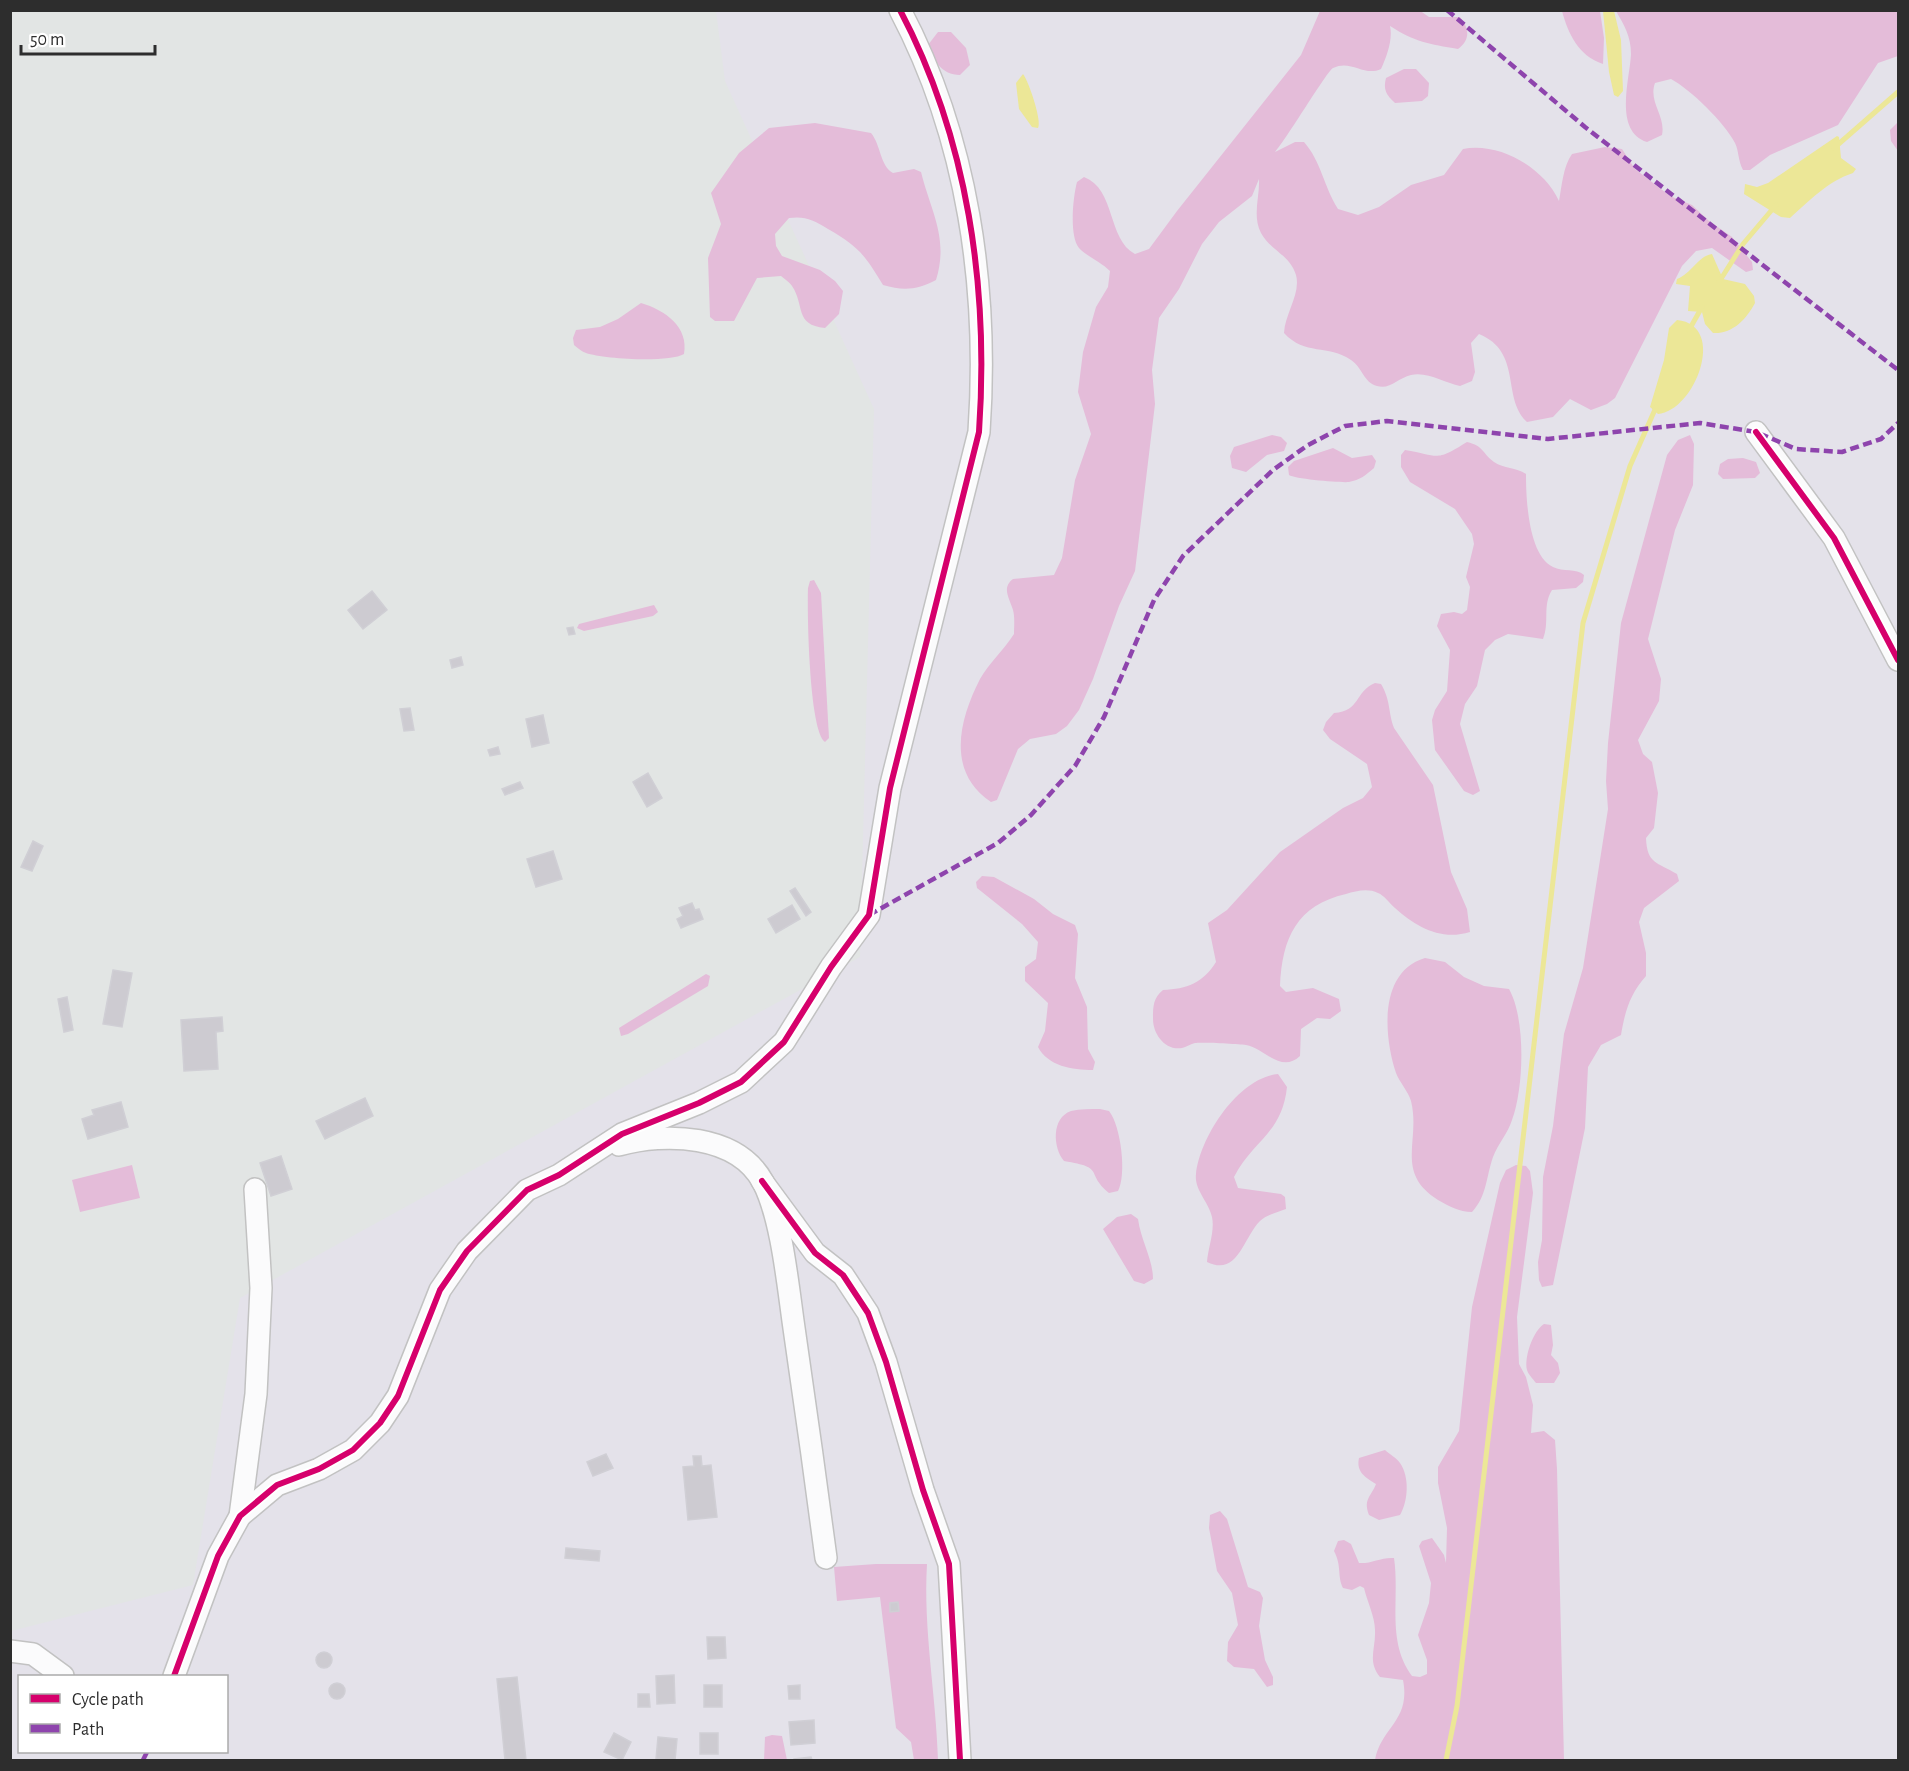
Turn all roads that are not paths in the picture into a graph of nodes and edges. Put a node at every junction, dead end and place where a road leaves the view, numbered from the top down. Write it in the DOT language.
graph roads {
  1 [pos="900,10"];
  2 [pos="1756,432"];
  3 [pos="1899,660"];
  4 [pos="596,1152"];
  5 [pos="762,1181"];
  6 [pos="255,1189"];
  7 [pos="240,1516"];
  8 [pos="826,1558"];
  9 [pos="10,1651"];
  10 [pos="60,1675"];
  11 [pos="175,1675"];
  12 [pos="960,1761"];
  1 -- 4 [label="street"];
  2 -- 3 [label="street"];
  4 -- 5 [label="street"];
  4 -- 7 [label="street"];
  5 -- 8 [label="street"];
  5 -- 12 [label="street"];
  6 -- 7 [label="street"];
  7 -- 11 [label="street"];
  9 -- 10 [label="street"];
}
